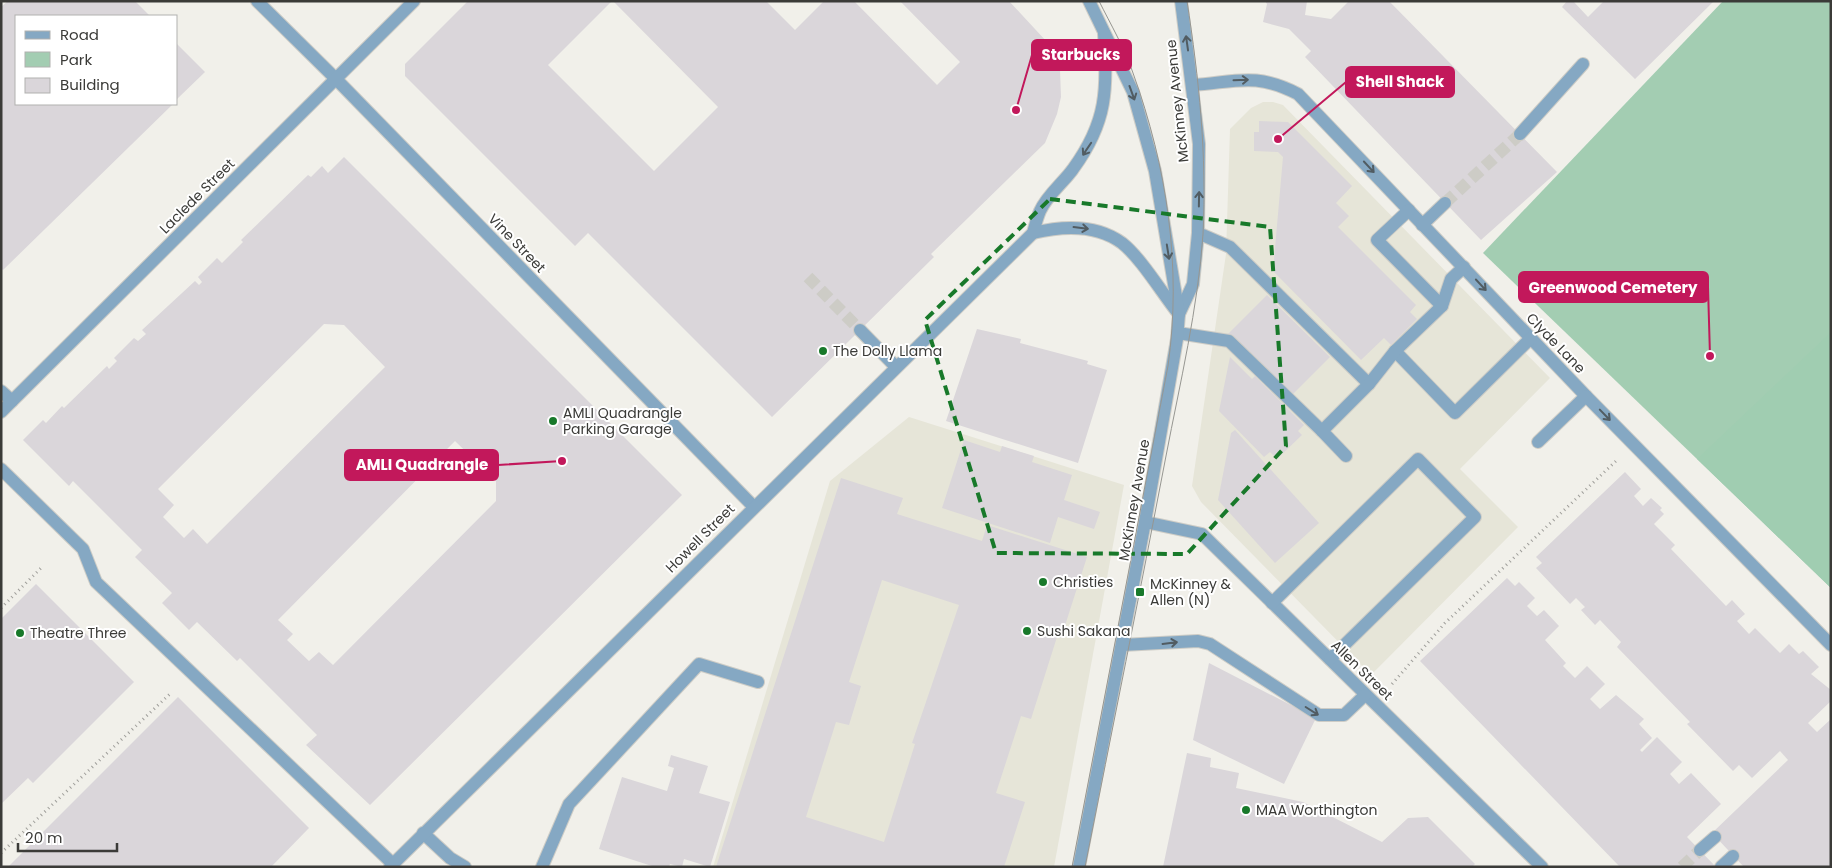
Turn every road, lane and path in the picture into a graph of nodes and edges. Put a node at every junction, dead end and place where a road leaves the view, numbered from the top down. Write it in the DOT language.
graph roads {
  1 [pos="257,1"];
  2 [pos="414,1"];
  3 [pos="1089,1"];
  4 [pos="1181,1"];
  5 [pos="1104,34"];
  6 [pos="1583,64"];
  7 [pos="335,78"];
  8 [pos="1192,85"];
  9 [pos="1520,134"];
  10 [pos="1446,203"];
  11 [pos="1409,210"];
  12 [pos="1422,225"];
  13 [pos="1033,233"];
  14 [pos="1198,234"];
  15 [pos="1464,266"];
  16 [pos="1442,306"];
  17 [pos="1179,314"];
  18 [pos="860,330"];
  19 [pos="1178,333"];
  20 [pos="1531,338"];
  21 [pos="1395,351"];
  22 [pos="896,367"];
  23 [pos="1369,384"];
  24 [pos="1,391"];
  25 [pos="1586,396"];
  26 [pos="12,402"];
  27 [pos="1,412"];
  28 [pos="1322,431"];
  29 [pos="1538,442"];
  30 [pos="1346,456"];
  31 [pos="1621,456"];
  32 [pos="1,469"];
  33 [pos="754,507"];
  34 [pos="1145,522"];
  35 [pos="43,566"];
  36 [pos="1272,602"];
  37 [pos="1,608"];
  38 [pos="1122,645"];
  39 [pos="1831,645"];
  40 [pos="1330,659"];
  41 [pos="758,682"];
  42 [pos="1392,684"];
  43 [pos="172,692"];
  44 [pos="1366,694"];
  45 [pos="423,833"];
  46 [pos="1715,837"];
  47 [pos="1700,850"];
  48 [pos="1,853"];
  49 [pos="1734,856"];
  50 [pos="392,865"];
  51 [pos="465,867"];
  52 [pos="542,867"];
  53 [pos="1079,867"];
  54 [pos="1542,867"];
  55 [pos="1721,867"];
  1 -- 7 [label="street, Vine Street"];
  2 -- 7 [label="street, Laclede Street"];
  3 -- 5 [label="street, McKinney Avenue"];
  8 -- 4 [label="street, McKinney Avenue, one-way"];
  5 -- 13 [label="street, Howell Street, one-way"];
  5 -- 17 [label="street, McKinney Avenue, one-way"];
  6 -- 9 [label="street"];
  7 -- 26 [label="street, Laclede Street"];
  7 -- 33 [label="street, Vine Street"];
  8 -- 11 [label="street, Clyde Lane, one-way"];
  14 -- 8 [label="street, McKinney Avenue, one-way"];
  10 -- 12 [label="street"];
  11 -- 12 [label="street, Clyde Lane"];
  11 -- 16 [label="street"];
  12 -- 15 [label="street, Clyde Lane"];
  13 -- 17 [label="street, one-way"];
  13 -- 22 [label="street, Howell Street"];
  14 -- 17 [label="street, McKinney Avenue"];
  14 -- 23 [label="street"];
  15 -- 16 [label="street"];
  15 -- 20 [label="street, Clyde Lane, one-way"];
  16 -- 21 [label="street"];
  17 -- 19 [label="street, McKinney Avenue"];
  18 -- 22 [label="street"];
  19 -- 28 [label="street"];
  19 -- 34 [label="street, McKinney Avenue"];
  20 -- 21 [label="street"];
  20 -- 25 [label="street, Clyde Lane"];
  21 -- 23 [label="street"];
  22 -- 33 [label="street, Howell Street"];
  23 -- 28 [label="street"];
  24 -- 26 [label="street"];
  25 -- 29 [label="street"];
  25 -- 39 [label="street, Clyde Lane, one-way"];
  26 -- 27 [label="street, Laclede Street"];
  28 -- 30 [label="street"];
  31 -- 42 [label="path"];
  32 -- 50 [label="street"];
  33 -- 45 [label="street, Howell Street"];
  34 -- 36 [label="street, Allen Street"];
  34 -- 38 [label="street, McKinney Avenue"];
  35 -- 37 [label="path"];
  36 -- 40 [label="street, Allen Street"];
  36 -- 40 [label="street"];
  38 -- 44 [label="street, one-way"];
  38 -- 53 [label="street, McKinney Avenue"];
  40 -- 44 [label="street, Allen Street"];
  41 -- 52 [label="street"];
  43 -- 48 [label="path"];
  44 -- 54 [label="street, Allen Street"];
  45 -- 50 [label="street, Howell Street"];
  45 -- 51 [label="street"];
  46 -- 47 [label="street"];
  49 -- 55 [label="street"];
}
